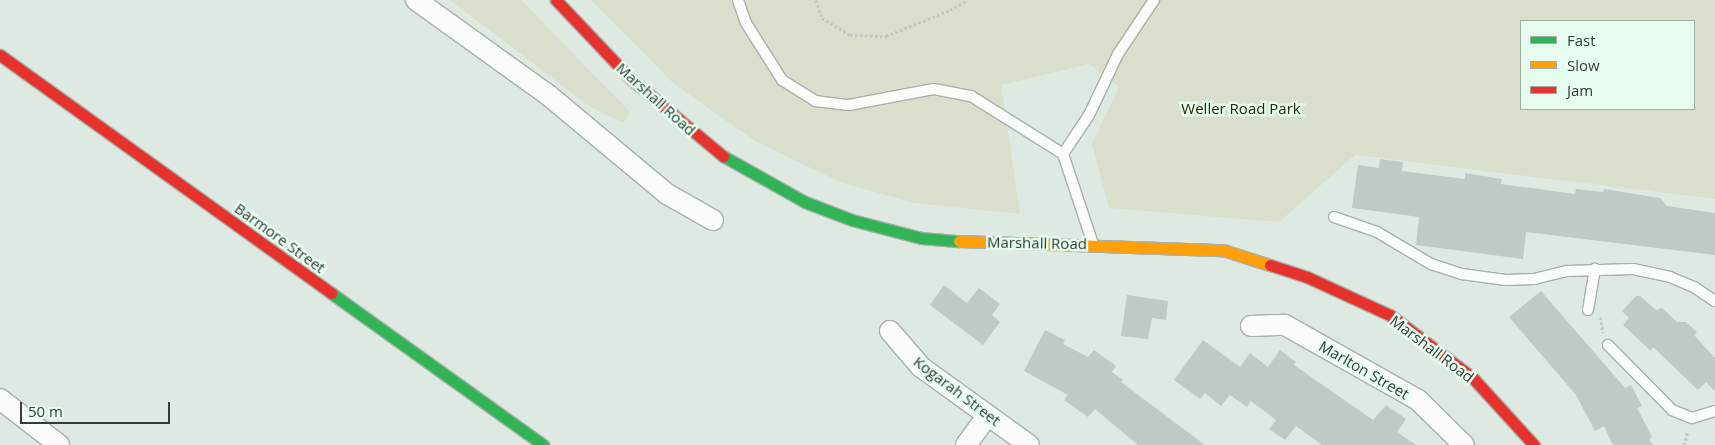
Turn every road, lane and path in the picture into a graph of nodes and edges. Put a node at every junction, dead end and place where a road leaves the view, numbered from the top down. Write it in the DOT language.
graph roads {
  1 [pos="416,0"];
  2 [pos="556,0"];
  3 [pos="738,0"];
  4 [pos="816,0"];
  5 [pos="967,0"];
  6 [pos="1154,0"];
  7 [pos="0,55"];
  8 [pos="1063,154"];
  9 [pos="1334,217"];
  10 [pos="713,220"];
  11 [pos="1093,244"];
  12 [pos="1595,269"];
  13 [pos="1715,301"];
  14 [pos="1589,308"];
  15 [pos="1250,326"];
  16 [pos="890,331"];
  17 [pos="1608,345"];
  18 [pos="0,399"];
  19 [pos="1715,411"];
  20 [pos="988,415"];
  21 [pos="59,445"];
  22 [pos="543,445"];
  23 [pos="966,445"];
  24 [pos="1029,445"];
  25 [pos="1464,445"];
  26 [pos="1534,445"];
  1 -- 10 [label="street"];
  2 -- 11 [label="main road, Marshall Road"];
  3 -- 8 [label="lane"];
  4 -- 5 [label="path"];
  6 -- 8 [label="lane"];
  7 -- 22 [label="main road, Barmore Street"];
  8 -- 11 [label="lane"];
  9 -- 12 [label="lane"];
  11 -- 26 [label="main road, Marshall Road"];
  12 -- 13 [label="lane"];
  12 -- 14 [label="lane"];
  14 -- 17 [label="path"];
  15 -- 25 [label="street, Marlton Street"];
  16 -- 20 [label="street, Kogarah Street"];
  17 -- 19 [label="lane"];
  18 -- 21 [label="street"];
  20 -- 23 [label="street"];
  20 -- 24 [label="street, Kogarah Street"];
}
